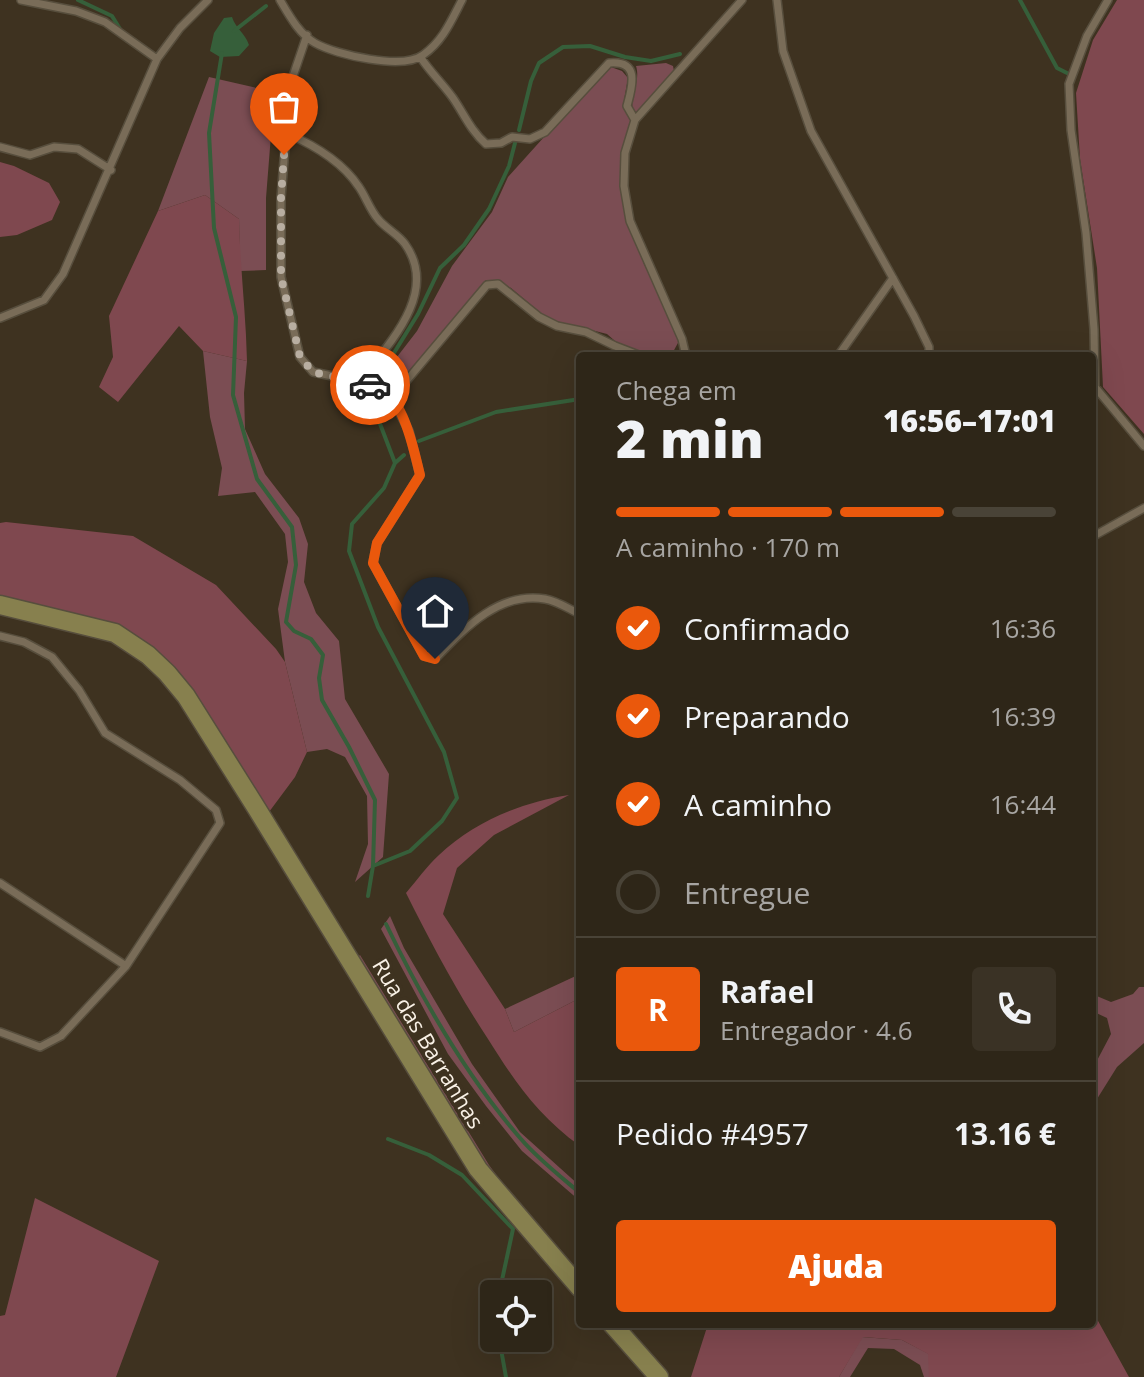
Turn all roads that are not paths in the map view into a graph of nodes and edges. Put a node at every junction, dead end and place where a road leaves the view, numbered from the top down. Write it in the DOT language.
graph roads {
  1 [pos="21,0"];
  2 [pos="208,0"];
  3 [pos="292,0"];
  4 [pos="462,0"];
  5 [pos="742,0"];
  6 [pos="777,0"];
  7 [pos="1108,0"];
  8 [pos="282,3"];
  9 [pos="307,35"];
  10 [pos="421,58"];
  11 [pos="157,59"];
  12 [pos="635,120"];
  13 [pos="286,133"];
  14 [pos="0,147"];
  15 [pos="111,170"];
  16 [pos="893,278"];
  17 [pos="0,318"];
  18 [pos="631,352"];
  19 [pos="685,352"];
  20 [pos="841,352"];
  21 [pos="929,352"];
  22 [pos="1094,352"];
  23 [pos="358,383"];
  24 [pos="1096,388"];
  25 [pos="392,398"];
  26 [pos="1144,446"];
  27 [pos="1144,508"];
  28 [pos="1096,535"];
  29 [pos="0,605"];
  30 [pos="576,612"];
  31 [pos="0,636"];
  32 [pos="0,883"];
  33 [pos="126,966"];
  34 [pos="0,1032"];
  35 [pos="576,1283"];
  36 [pos="616,1328"];
  37 [pos="659,1377"];
  1 -- 11 [label="lane"];
  2 -- 11 [label="lane"];
  3 -- 8 [label="lane"];
  4 -- 10 [label="lane"];
  5 -- 12 [label="lane"];
  6 -- 16 [label="lane"];
  7 -- 22 [label="lane"];
  8 -- 9 [label="lane"];
  9 -- 10 [label="lane"];
  9 -- 13 [label="lane"];
  10 -- 12 [label="lane"];
  11 -- 15 [label="lane"];
  12 -- 19 [label="lane"];
  13 -- 23 [label="lane"];
  13 -- 23 [label="lane"];
  14 -- 15 [label="lane"];
  15 -- 17 [label="lane"];
  16 -- 20 [label="lane"];
  16 -- 21 [label="lane"];
  18 -- 25 [label="lane"];
  23 -- 25 [label="lane"];
  24 -- 26 [label="lane"];
  25 -- 30 [label="lane"];
  27 -- 28 [label="lane"];
  29 -- 35 [label="main road, Rua das Barranhas"];
  31 -- 33 [label="lane"];
  32 -- 33 [label="lane"];
  33 -- 34 [label="lane"];
  36 -- 37 [label="main road"];
}
